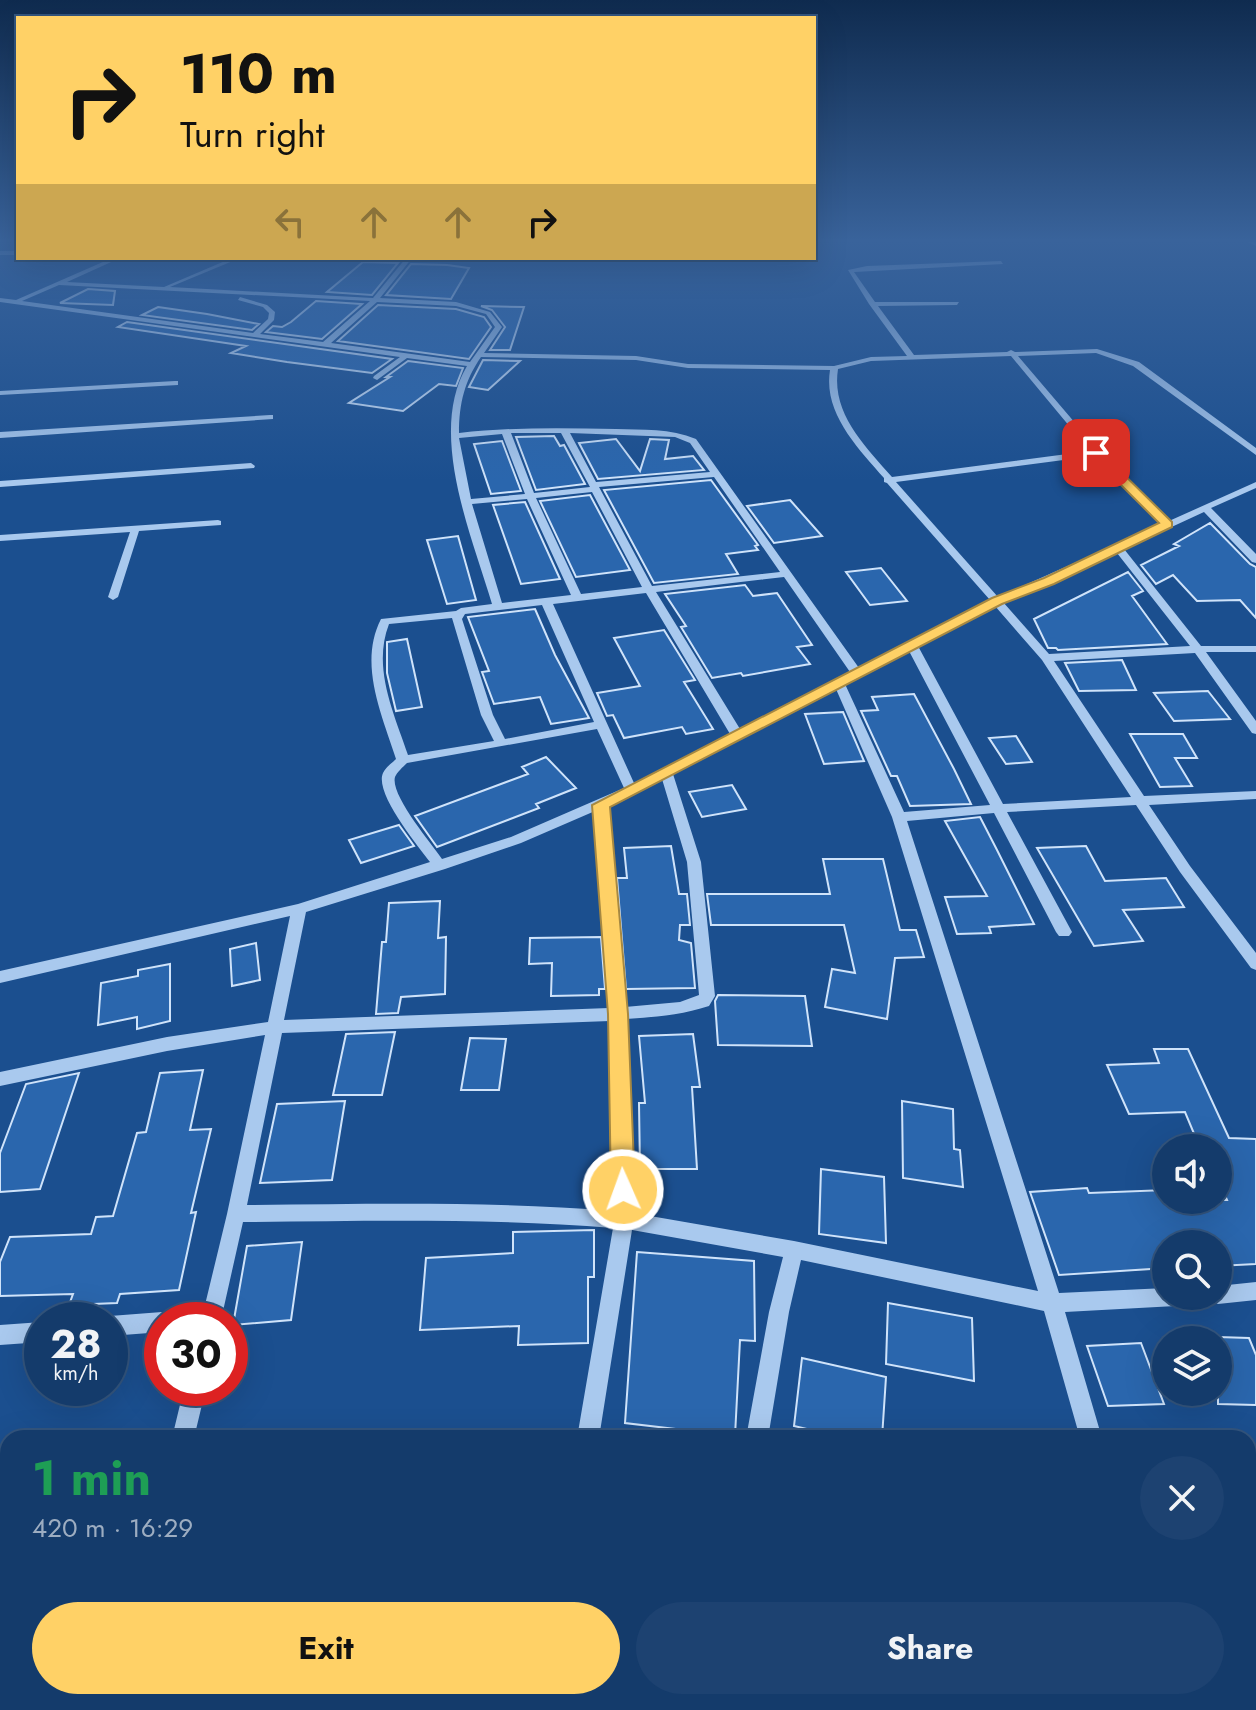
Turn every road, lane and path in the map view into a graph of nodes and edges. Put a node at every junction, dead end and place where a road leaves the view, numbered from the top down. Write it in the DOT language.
graph roads {
  1 [pos="163,321"];
  2 [pos="270,321"];
  3 [pos="357,321"];
  4 [pos="494,321"];
  5 [pos="884,321"];
  6 [pos="256,334"];
  7 [pos="325,344"];
  8 [pos="1011,352"];
  9 [pos="407,355"];
  10 [pos="480,355"];
  11 [pos="912,358"];
  12 [pos="473,365"];
  13 [pos="834,368"];
  14 [pos="377,378"];
  15 [pos="175,383"];
  16 [pos="0,393"];
  17 [pos="270,417"];
  18 [pos="505,430"];
  19 [pos="564,430"];
  20 [pos="0,435"];
  21 [pos="455,436"];
  22 [pos="1256,452"];
  23 [pos="1096,453"];
  24 [pos="251,466"];
  25 [pos="716,474"];
  26 [pos="887,480"];
  27 [pos="0,484"];
  28 [pos="1256,485"];
  29 [pos="596,487"];
  30 [pos="530,495"];
  31 [pos="469,502"];
  32 [pos="1205,507"];
  33 [pos="218,523"];
  34 [pos="1167,524"];
  35 [pos="136,527"];
  36 [pos="0,538"];
  37 [pos="1118,548"];
  38 [pos="1256,560"];
  39 [pos="786,574"];
  40 [pos="648,588"];
  41 [pos="577,596"];
  42 [pos="113,597"];
  43 [pos="546,601"];
  44 [pos="997,601"];
  45 [pos="498,606"];
  46 [pos="459,614"];
  47 [pos="913,647"];
  48 [pos="1198,649"];
  49 [pos="1256,649"];
  50 [pos="1046,658"];
  51 [pos="857,674"];
  52 [pos="839,683"];
  53 [pos="600,725"];
  54 [pos="1256,730"];
  55 [pos="737,735"];
  56 [pos="501,744"];
  57 [pos="403,760"];
  58 [pos="666,772"];
  59 [pos="631,790"];
  60 [pos="1256,795"];
  61 [pos="1140,801"];
  62 [pos="601,805"];
  63 [pos="999,808"];
  64 [pos="899,817"];
  65 [pos="440,866"];
  66 [pos="299,909"];
  67 [pos="1064,932"];
  68 [pos="1253,955"];
  69 [pos="0,977"];
  70 [pos="618,1014"];
  71 [pos="276,1027"];
  72 [pos="0,1079"];
  73 [pos="236,1214"];
  74 [pos="624,1220"];
  75 [pos="794,1250"];
  76 [pos="1256,1291"];
  77 [pos="1232,1294"];
  78 [pos="1152,1298"];
  79 [pos="215,1302"];
  80 [pos="1052,1303"];
  81 [pos="24,1333"];
  82 [pos="0,1335"];
  83 [pos="191,1406"];
  84 [pos="185,1430"];
  85 [pos="589,1430"];
  86 [pos="758,1430"];
  87 [pos="1089,1430"];
  1 -- 6 [label="street"];
  2 -- 6 [label="street"];
  3 -- 7 [label="street"];
  4 -- 10 [label="street"];
  5 -- 11 [label="street"];
  6 -- 7 [label="street"];
  7 -- 9 [label="street"];
  8 -- 11 [label="street"];
  8 -- 22 [label="street"];
  8 -- 23 [label="street"];
  9 -- 12 [label="street"];
  9 -- 14 [label="street"];
  10 -- 12 [label="street"];
  10 -- 13 [label="street"];
  11 -- 13 [label="street"];
  12 -- 21 [label="street"];
  13 -- 26 [label="street"];
  15 -- 16 [label="street"];
  17 -- 20 [label="street"];
  18 -- 19 [label="street"];
  18 -- 21 [label="street"];
  18 -- 30 [label="street"];
  19 -- 25 [label="street"];
  19 -- 29 [label="street"];
  21 -- 31 [label="street"];
  23 -- 26 [label="street"];
  23 -- 34 [label="street"];
  24 -- 27 [label="street"];
  25 -- 29 [label="street"];
  25 -- 39 [label="street"];
  26 -- 44 [label="street"];
  28 -- 32 [label="street"];
  29 -- 30 [label="street"];
  29 -- 40 [label="street"];
  30 -- 31 [label="street"];
  30 -- 41 [label="street"];
  31 -- 45 [label="street"];
  32 -- 34 [label="street"];
  32 -- 38 [label="street"];
  33 -- 35 [label="street"];
  34 -- 37 [label="street"];
  35 -- 36 [label="street"];
  35 -- 42 [label="street"];
  37 -- 44 [label="street"];
  37 -- 48 [label="street"];
  39 -- 40 [label="street"];
  39 -- 51 [label="street"];
  40 -- 41 [label="street"];
  40 -- 55 [label="street"];
  41 -- 43 [label="street"];
  43 -- 45 [label="street"];
  43 -- 53 [label="street"];
  44 -- 47 [label="street"];
  44 -- 50 [label="street"];
  45 -- 46 [label="street"];
  46 -- 56 [label="street"];
  46 -- 57 [label="street"];
  47 -- 51 [label="street"];
  47 -- 63 [label="street"];
  48 -- 49 [label="street"];
  48 -- 50 [label="street"];
  48 -- 54 [label="street"];
  50 -- 61 [label="street"];
  51 -- 52 [label="street"];
  52 -- 55 [label="street"];
  52 -- 64 [label="street"];
  53 -- 56 [label="street"];
  53 -- 59 [label="street"];
  55 -- 58 [label="street"];
  56 -- 57 [label="street"];
  57 -- 65 [label="street"];
  58 -- 59 [label="street"];
  58 -- 70 [label="street"];
  59 -- 62 [label="street"];
  60 -- 61 [label="street"];
  61 -- 63 [label="street"];
  61 -- 68 [label="street"];
  62 -- 65 [label="street"];
  62 -- 70 [label="street"];
  63 -- 64 [label="street"];
  63 -- 67 [label="street"];
  64 -- 80 [label="street"];
  65 -- 66 [label="street"];
  66 -- 69 [label="street"];
  66 -- 71 [label="street"];
  70 -- 71 [label="street"];
  70 -- 74 [label="street"];
  71 -- 72 [label="street"];
  71 -- 73 [label="street"];
  73 -- 74 [label="street"];
  73 -- 79 [label="street"];
  74 -- 75 [label="street"];
  74 -- 85 [label="street"];
  75 -- 80 [label="street"];
  75 -- 86 [label="street"];
  76 -- 77 [label="street"];
  78 -- 80 [label="street"];
  80 -- 87 [label="street"];
  81 -- 82 [label="street"];
  83 -- 84 [label="street"];
}
